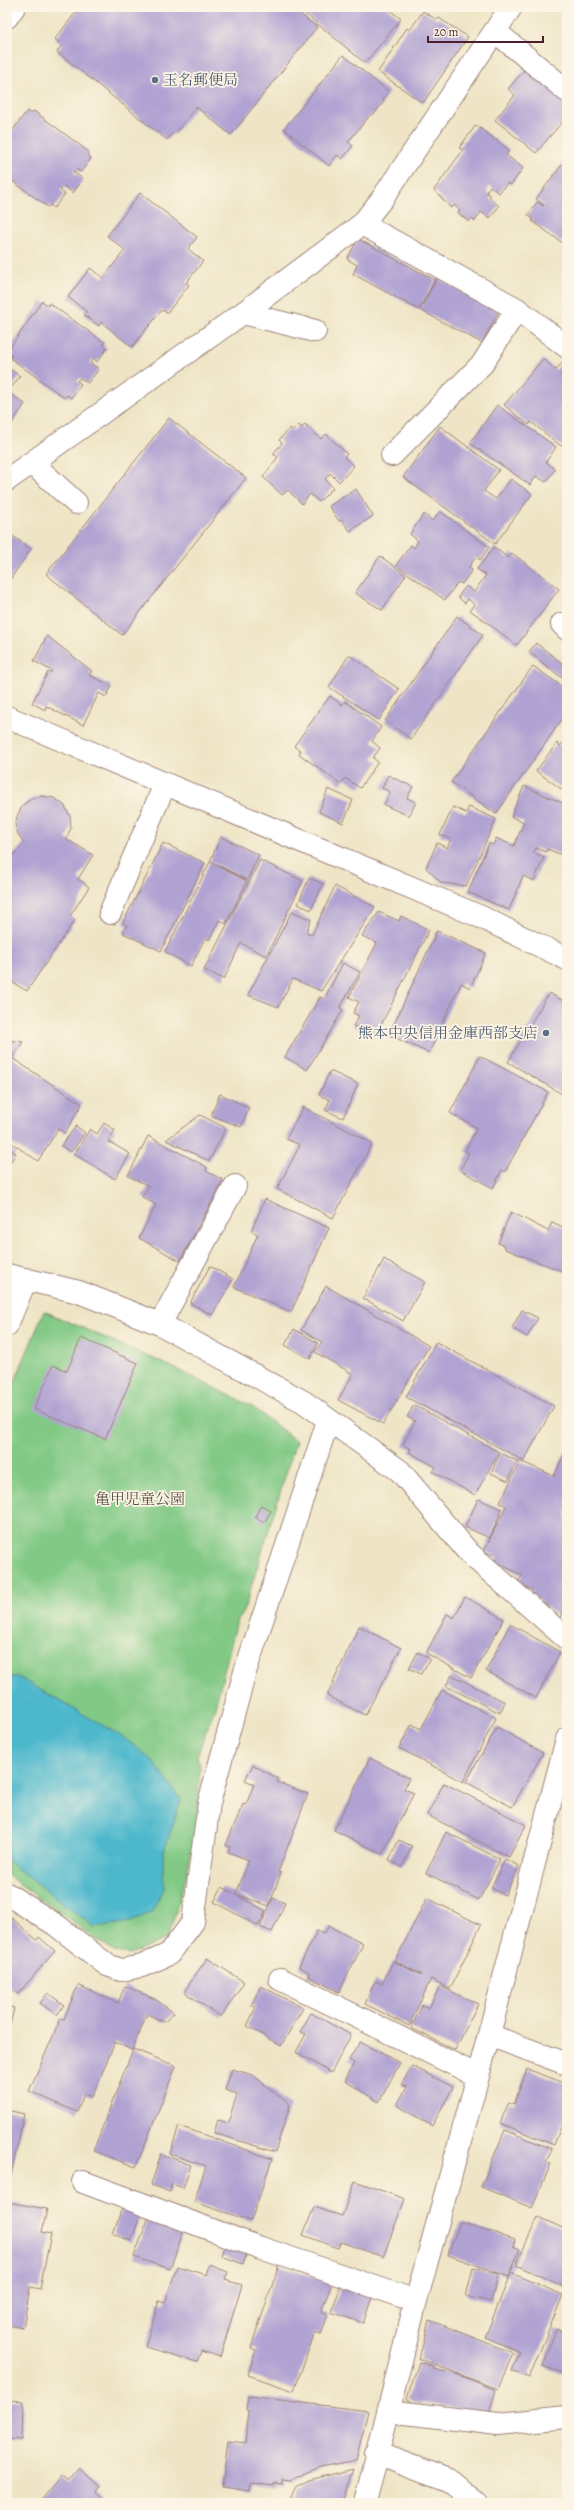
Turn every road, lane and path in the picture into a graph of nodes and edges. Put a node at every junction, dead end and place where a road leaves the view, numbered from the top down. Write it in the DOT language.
graph roads {
  1 [pos="14,7"];
  2 [pos="511,7"];
  3 [pos="7,17"];
  4 [pos="496,32"];
  5 [pos="567,91"];
  6 [pos="362,224"];
  7 [pos="517,309"];
  8 [pos="243,313"];
  9 [pos="315,331"];
  10 [pos="567,347"];
  11 [pos="392,455"];
  12 [pos="32,463"];
  13 [pos="7,480"];
  14 [pos="76,502"];
  15 [pos="7,717"];
  16 [pos="165,784"];
  17 [pos="110,913"];
  18 [pos="567,959"];
  19 [pos="235,1186"];
  20 [pos="17,1277"];
  21 [pos="160,1324"];
  22 [pos="7,1325"];
  23 [pos="328,1421"];
  24 [pos="567,1640"];
  25 [pos="567,1739"];
  26 [pos="7,1894"];
  27 [pos="280,1978"];
  28 [pos="489,2035"];
  29 [pos="567,2064"];
  30 [pos="478,2076"];
  31 [pos="83,2182"];
  32 [pos="416,2301"];
  33 [pos="388,2411"];
  34 [pos="567,2417"];
  35 [pos="376,2453"];
  36 [pos="365,2503"];
  37 [pos="477,2503"];
  1 -- 3 [label="street"];
  2 -- 4 [label="street"];
  4 -- 5 [label="street"];
  4 -- 6 [label="street"];
  6 -- 7 [label="street"];
  6 -- 8 [label="street"];
  7 -- 10 [label="street"];
  7 -- 11 [label="street"];
  8 -- 9 [label="street"];
  8 -- 12 [label="street"];
  12 -- 13 [label="street"];
  12 -- 14 [label="street"];
  15 -- 16 [label="street"];
  16 -- 17 [label="street"];
  16 -- 18 [label="street"];
  19 -- 21 [label="street"];
  20 -- 21 [label="street"];
  20 -- 22 [label="street"];
  21 -- 23 [label="street"];
  23 -- 24 [label="street"];
  23 -- 26 [label="street"];
  25 -- 28 [label="street"];
  27 -- 30 [label="street"];
  28 -- 29 [label="street"];
  28 -- 30 [label="street"];
  30 -- 32 [label="street"];
  31 -- 32 [label="street"];
  32 -- 33 [label="street"];
  33 -- 34 [label="street"];
  33 -- 35 [label="street"];
  35 -- 36 [label="street"];
  35 -- 37 [label="street"];
}
